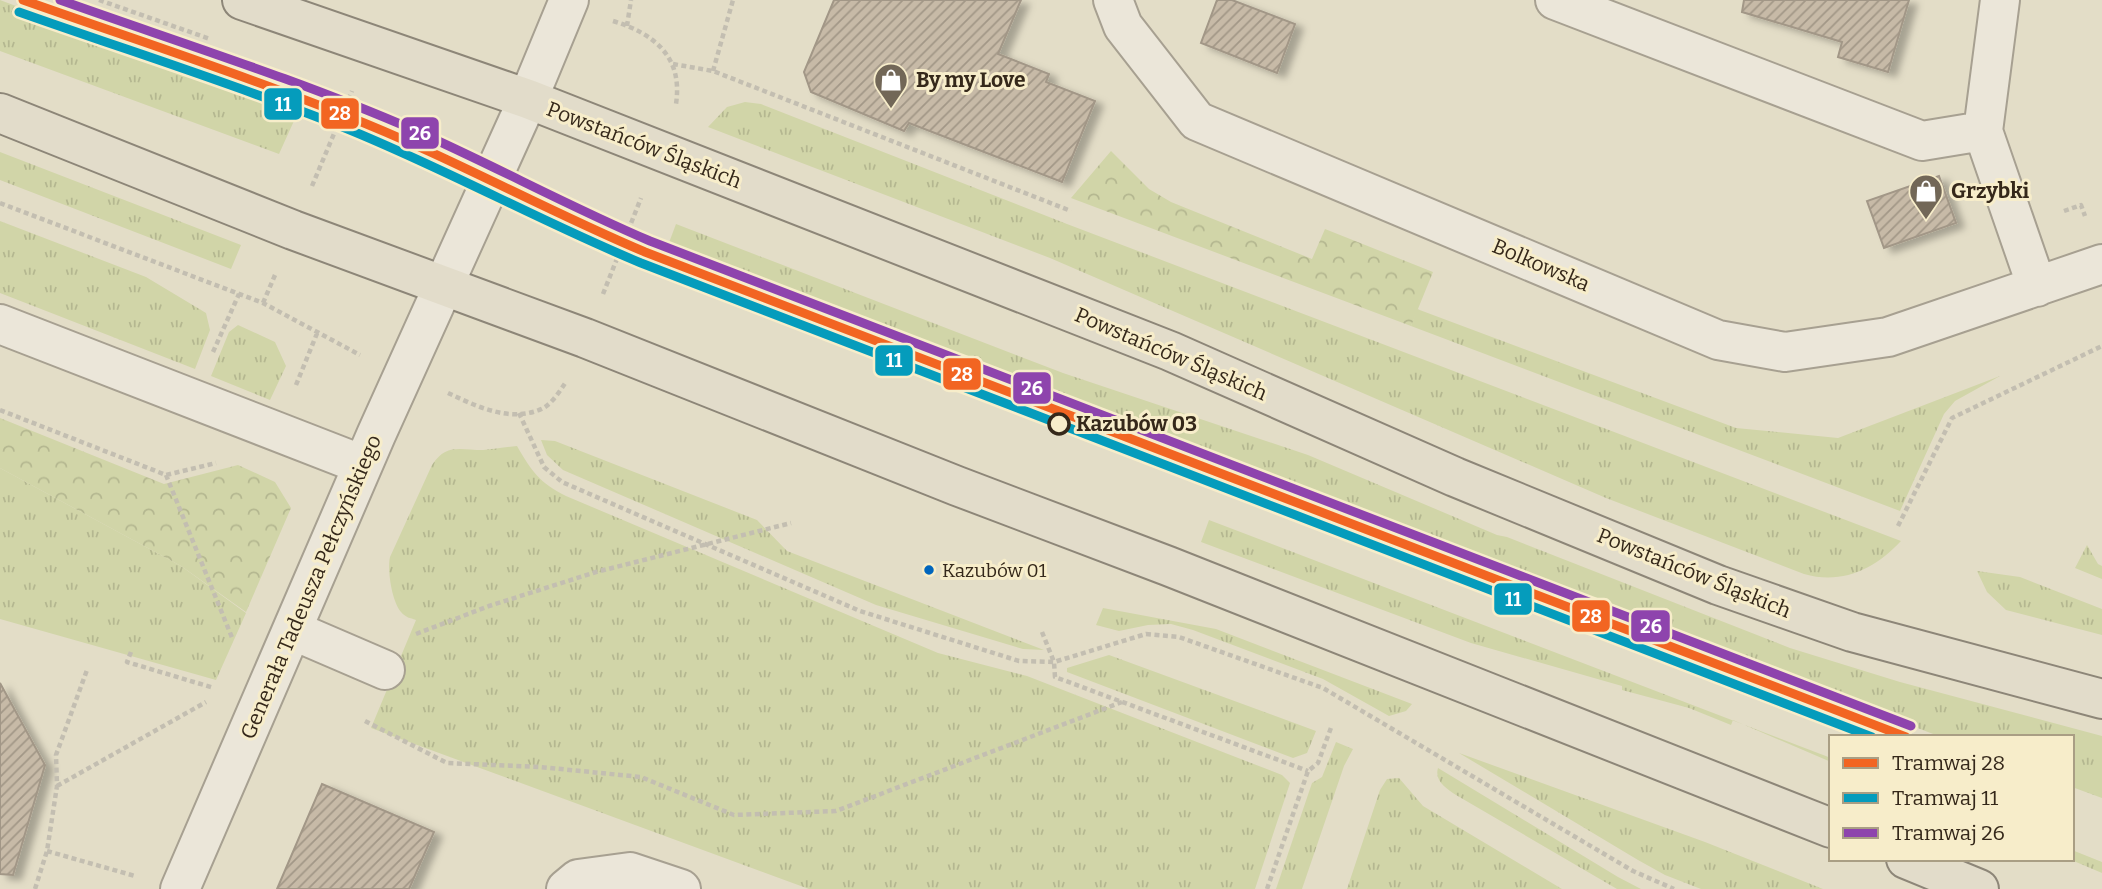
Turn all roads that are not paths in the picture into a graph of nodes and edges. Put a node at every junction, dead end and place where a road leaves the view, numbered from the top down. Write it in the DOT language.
graph roads {
  1 [pos="242,0"];
  2 [pos="569,0"];
  3 [pos="1113,0"];
  4 [pos="1555,0"];
  5 [pos="2000,0"];
  6 [pos="528,99"];
  7 [pos="0,113"];
  8 [pos="1983,131"];
  9 [pos="2102,264"];
  10 [pos="443,287"];
  11 [pos="2037,287"];
  12 [pos="0,324"];
  13 [pos="363,465"];
  14 [pos="292,630"];
  15 [pos="385,670"];
  16 [pos="2102,699"];
  17 [pos="1829,827"];
  18 [pos="1911,861"];
  19 [pos="163,884"];
  20 [pos="566,889"];
  21 [pos="681,889"];
  22 [pos="1979,889"];
  1 -- 6 [label="main road, Powstańców Śląskich"];
  2 -- 6 [label="street"];
  3 -- 11 [label="street, Bolkowska"];
  4 -- 8 [label="street"];
  5 -- 8 [label="street"];
  6 -- 10 [label="street, Generała Tadeusza Pełczyńskiego"];
  6 -- 16 [label="main road, Powstańców Śląskich"];
  7 -- 10 [label="main road"];
  8 -- 11 [label="street"];
  9 -- 11 [label="street, Bolkowska"];
  10 -- 13 [label="street, Generała Tadeusza Pełczyńskiego"];
  10 -- 17 [label="main road"];
  12 -- 13 [label="street"];
  13 -- 14 [label="street, Generała Tadeusza Pełczyńskiego"];
  14 -- 15 [label="street"];
  14 -- 19 [label="street, Generała Tadeusza Pełczyńskiego"];
  18 -- 22 [label="main road"];
  20 -- 21 [label="street"];
}
